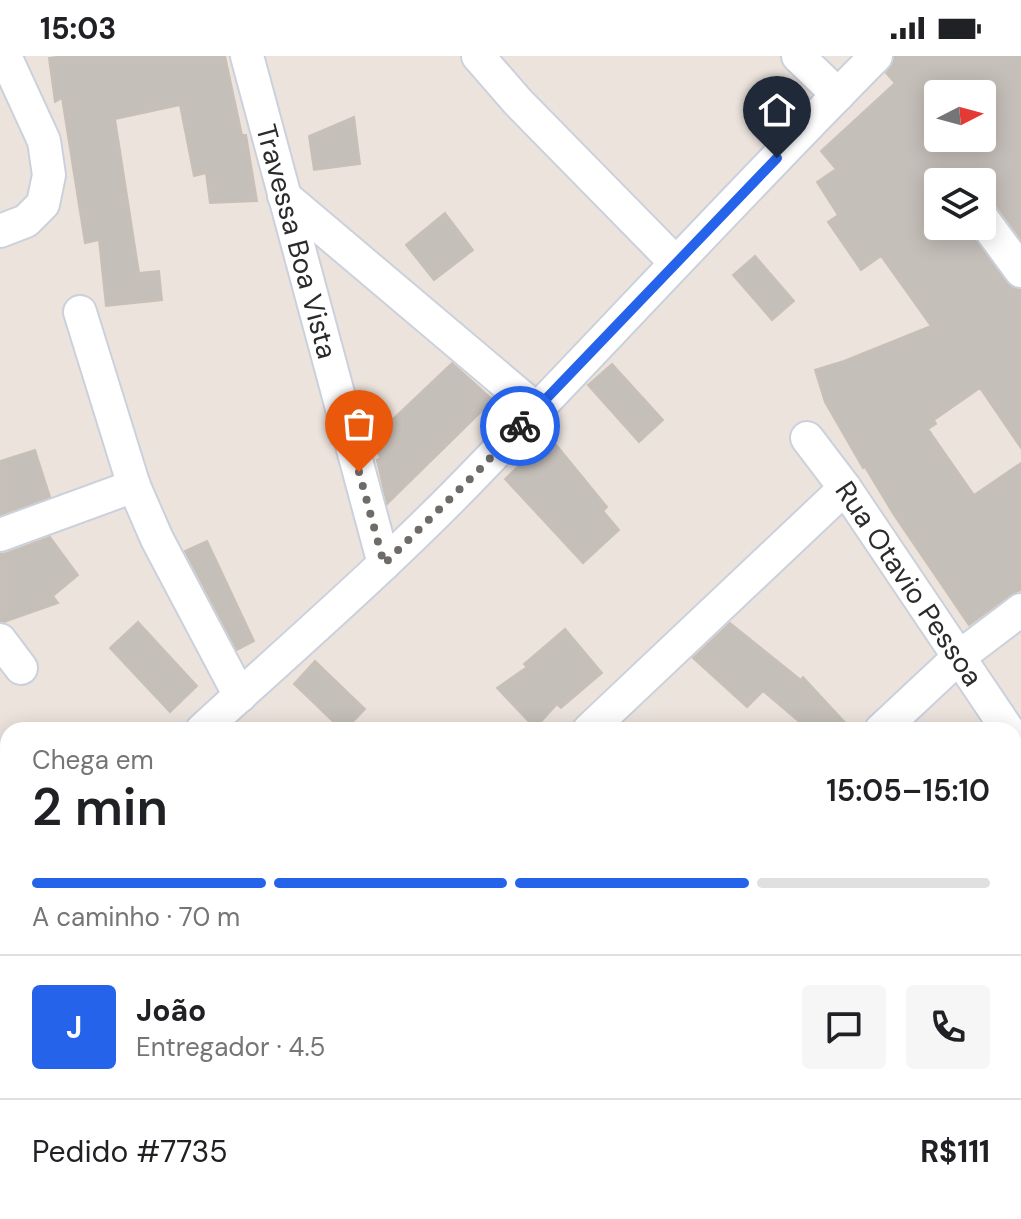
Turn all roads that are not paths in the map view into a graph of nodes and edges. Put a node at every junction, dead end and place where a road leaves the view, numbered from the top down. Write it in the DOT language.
graph roads {
  1 [pos="247,56"];
  2 [pos="478,56"];
  3 [pos="798,56"];
  4 [pos="876,56"];
  5 [pos="14,61"];
  6 [pos="838,95"];
  7 [pos="284,196"];
  8 [pos="0,231"];
  9 [pos="996,237"];
  10 [pos="676,263"];
  11 [pos="1021,271"];
  12 [pos="80,312"];
  13 [pos="536,409"];
  14 [pos="807,438"];
  15 [pos="134,486"];
  16 [pos="845,488"];
  17 [pos="0,535"];
  18 [pos="384,564"];
  19 [pos="1021,610"];
  20 [pos="0,640"];
  21 [pos="959,657"];
  22 [pos="21,668"];
  23 [pos="240,696"];
  24 [pos="211,722"];
  25 [pos="597,722"];
  26 [pos="890,722"];
  27 [pos="1003,722"];
  1 -- 7 [label="street, Travessa Boa Vista"];
  2 -- 10 [label="street"];
  3 -- 6 [label="street"];
  4 -- 6 [label="street"];
  5 -- 8 [label="street"];
  6 -- 10 [label="street"];
  7 -- 13 [label="street"];
  7 -- 18 [label="street, Travessa Boa Vista"];
  9 -- 11 [label="street"];
  10 -- 13 [label="street"];
  12 -- 15 [label="street"];
  13 -- 18 [label="street"];
  14 -- 16 [label="street, Rua Otavio Pessoa"];
  15 -- 17 [label="street"];
  15 -- 23 [label="street"];
  16 -- 21 [label="street, Rua Otavio Pessoa"];
  16 -- 25 [label="street"];
  18 -- 23 [label="street"];
  19 -- 21 [label="street"];
  20 -- 22 [label="street"];
  21 -- 26 [label="street"];
  21 -- 27 [label="street, Rua Otavio Pessoa"];
  23 -- 24 [label="street"];
}
